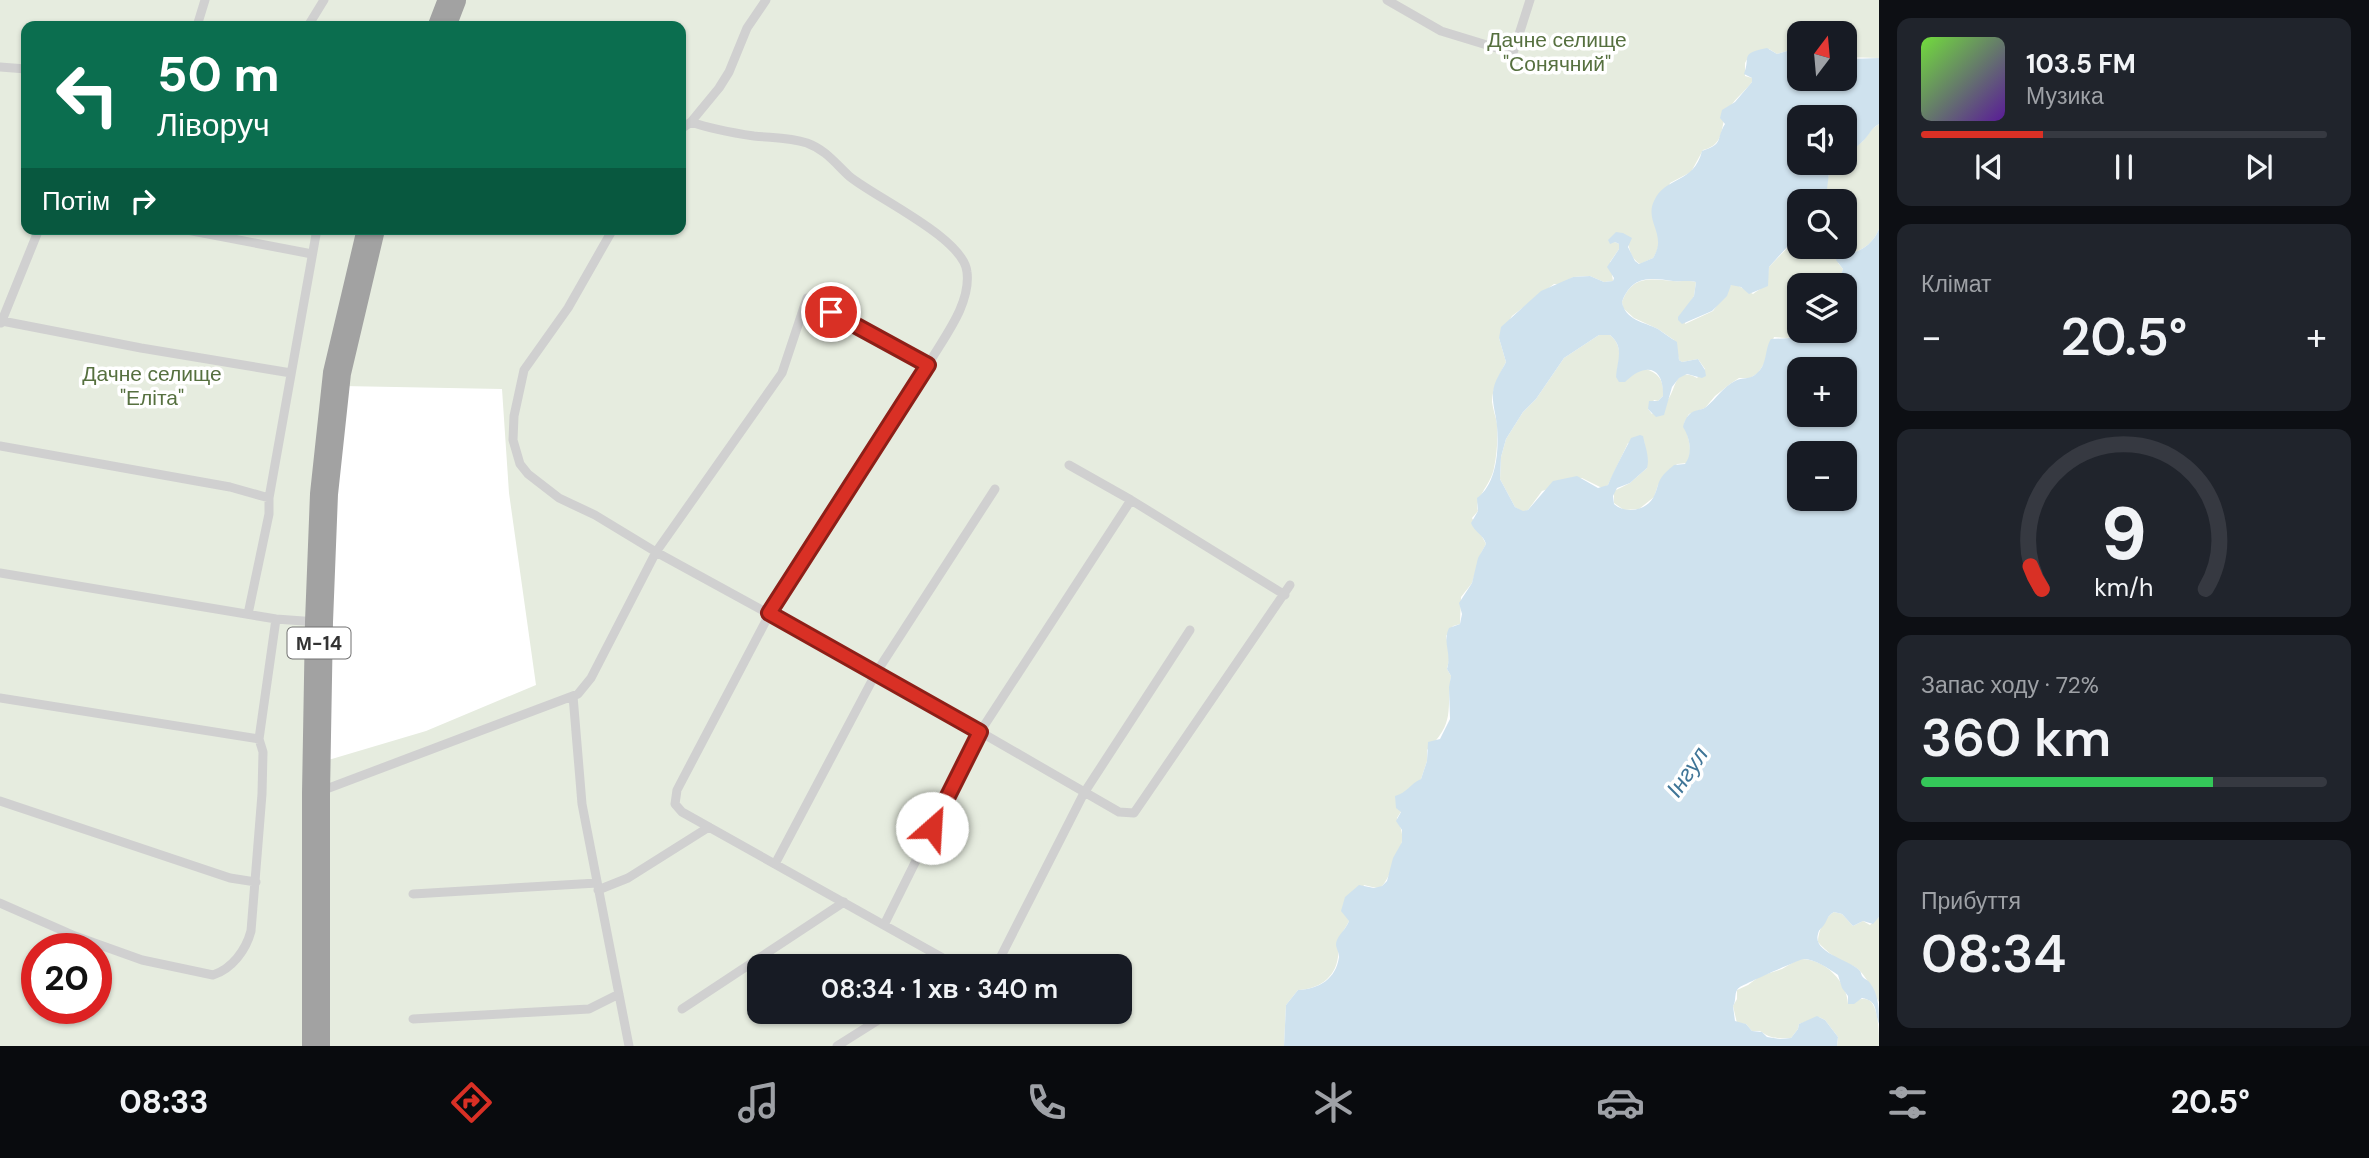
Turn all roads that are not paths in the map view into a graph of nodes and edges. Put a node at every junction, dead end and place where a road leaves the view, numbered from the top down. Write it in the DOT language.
graph roads {
  1 [pos="205,0"];
  2 [pos="324,0"];
  3 [pos="452,0"];
  4 [pos="766,0"];
  5 [pos="1387,0"];
  6 [pos="1530,0"];
  7 [pos="199,21"];
  8 [pos="311,21"];
  9 [pos="444,21"];
  10 [pos="0,67"];
  11 [pos="21,69"];
  12 [pos="691,122"];
  13 [pos="686,125"];
  14 [pos="37,235"];
  15 [pos="213,235"];
  16 [pos="316,235"];
  17 [pos="370,235"];
  18 [pos="610,235"];
  19 [pos="312,254"];
  20 [pos="1,323"];
  21 [pos="928,365"];
  22 [pos="291,373"];
  23 [pos="0,446"];
  24 [pos="1069,465"];
  25 [pos="995,489"];
  26 [pos="269,498"];
  27 [pos="1131,500"];
  28 [pos="656,552"];
  29 [pos="0,573"];
  30 [pos="1290,585"];
  31 [pos="1285,595"];
  32 [pos="769,613"];
  33 [pos="248,614"];
  34 [pos="276,620"];
  35 [pos="319,622"];
  36 [pos="1190,630"];
  37 [pos="876,673"];
  38 [pos="573,696"];
  39 [pos="0,698"];
  40 [pos="980,732"];
  41 [pos="259,739"];
  42 [pos="316,793"];
  43 [pos="1084,793"];
  44 [pos="1,799"];
  45 [pos="709,827"];
  46 [pos="775,864"];
  47 [pos="256,882"];
  48 [pos="598,886"];
  49 [pos="413,894"];
  50 [pos="844,902"];
  51 [pos="0,903"];
  52 [pos="884,925"];
  53 [pos="936,954"];
  54 [pos="1002,954"];
  55 [pos="619,994"];
  56 [pos="682,1009"];
  57 [pos="413,1019"];
  58 [pos="872,1024"];
  59 [pos="316,1046"];
  60 [pos="629,1046"];
  61 [pos="837,1046"];
  1 -- 7 [label="lane"];
  2 -- 8 [label="lane"];
  3 -- 9 [label="highway"];
  4 -- 12 [label="lane"];
  5 -- 6 [label="lane"];
  10 -- 11 [label="lane"];
  12 -- 13 [label="lane"];
  12 -- 21 [label="lane"];
  14 -- 20 [label="lane"];
  15 -- 19 [label="lane"];
  16 -- 19 [label="lane"];
  17 -- 35 [label="highway, М-14"];
  18 -- 28 [label="lane"];
  19 -- 22 [label="lane"];
  20 -- 22 [label="lane"];
  21 -- 28 [label="lane"];
  21 -- 32 [label="lane"];
  22 -- 26 [label="lane"];
  23 -- 26 [label="lane"];
  24 -- 27 [label="lane"];
  25 -- 37 [label="lane"];
  26 -- 33 [label="lane"];
  27 -- 31 [label="lane"];
  27 -- 40 [label="lane"];
  28 -- 32 [label="lane"];
  28 -- 38 [label="lane"];
  29 -- 33 [label="lane"];
  30 -- 31 [label="lane"];
  31 -- 43 [label="lane"];
  32 -- 37 [label="lane"];
  32 -- 45 [label="lane"];
  33 -- 34 [label="lane"];
  34 -- 35 [label="lane"];
  34 -- 41 [label="lane"];
  35 -- 42 [label="highway, М-14"];
  36 -- 43 [label="lane"];
  37 -- 40 [label="lane"];
  37 -- 46 [label="lane"];
  38 -- 42 [label="lane"];
  38 -- 48 [label="lane"];
  39 -- 41 [label="lane"];
  40 -- 43 [label="lane"];
  40 -- 52 [label="lane"];
  41 -- 47 [label="lane"];
  42 -- 59 [label="highway, М-14"];
  43 -- 54 [label="lane"];
  44 -- 47 [label="lane"];
  45 -- 46 [label="lane"];
  45 -- 48 [label="lane"];
  46 -- 50 [label="lane"];
  47 -- 51 [label="lane"];
  48 -- 49 [label="lane"];
  48 -- 55 [label="lane"];
  50 -- 52 [label="lane"];
  50 -- 56 [label="lane"];
  52 -- 53 [label="lane"];
  55 -- 57 [label="lane"];
  55 -- 60 [label="lane"];
  58 -- 61 [label="lane"];
}
